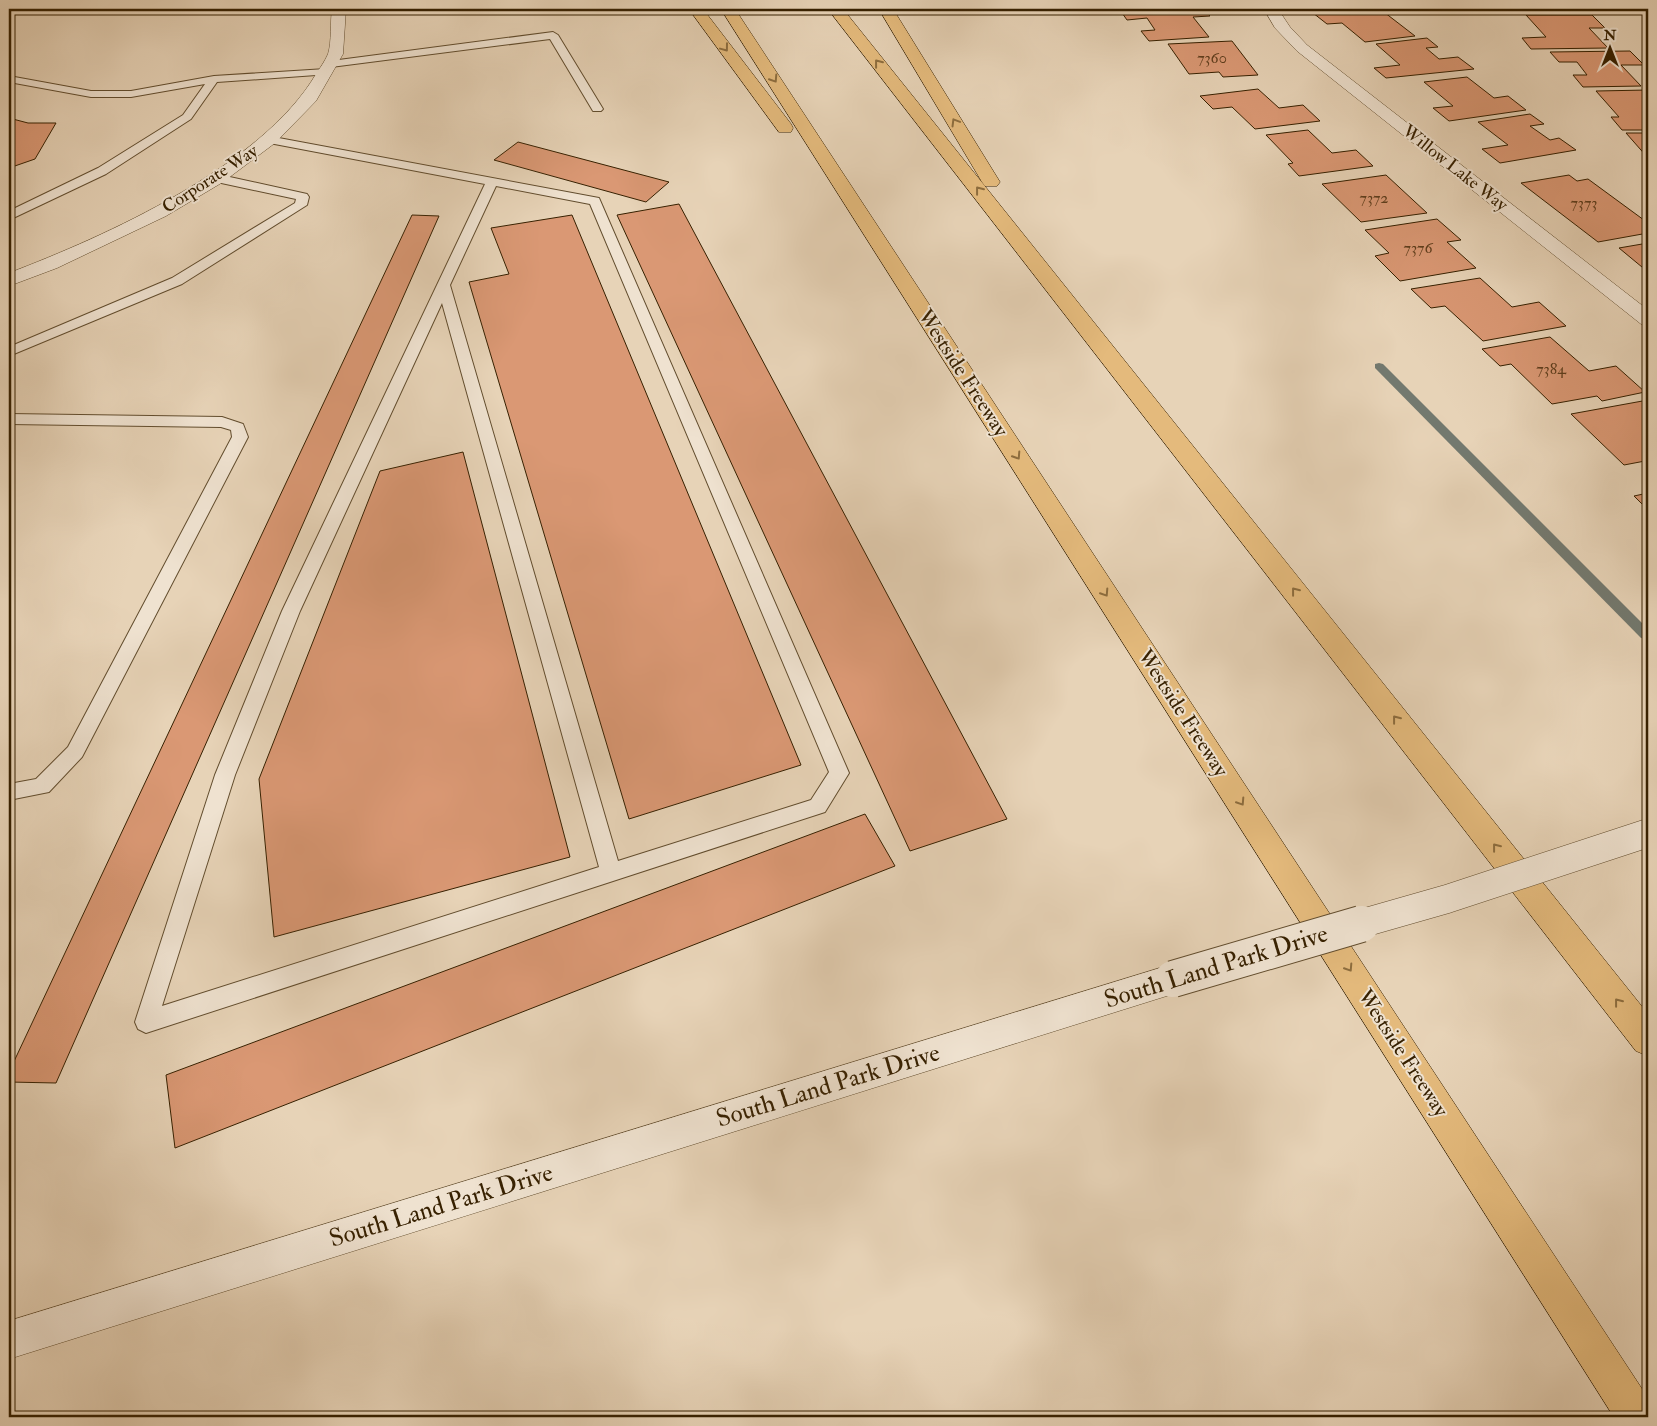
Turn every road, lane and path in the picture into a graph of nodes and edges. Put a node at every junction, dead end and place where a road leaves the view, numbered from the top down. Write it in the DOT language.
graph roads {
  1 [pos="339,9"];
  2 [pos="696,9"];
  3 [pos="728,9"];
  4 [pos="835,9"];
  5 [pos="886,9"];
  6 [pos="1271,9"];
  7 [pos="328,68"];
  8 [pos="9,79"];
  9 [pos="214,79"];
  10 [pos="597,109"];
  11 [pos="268,140"];
  12 [pos="216,178"];
  13 [pos="492,182"];
  14 [pos="9,216"];
  15 [pos="9,280"];
  16 [pos="1053,284"];
  17 [pos="444,286"];
  18 [pos="923,313"];
  19 [pos="1648,320"];
  20 [pos="9,352"];
  21 [pos="9,419"];
  22 [pos="9,792"];
  23 [pos="1648,833"];
  24 [pos="611,872"];
  25 [pos="1648,1040"];
  26 [pos="9,1340"];
  27 [pos="1638,1417"];
  1 -- 7 [label="street, Corporate Way"];
  2 -- 18 [label="highway, one-way"];
  3 -- 18 [label="highway, Westside Freeway, one-way"];
  16 -- 4 [label="highway, one-way"];
  16 -- 5 [label="highway, one-way"];
  6 -- 19 [label="street, Willow Lake Way"];
  7 -- 9 [label="lane"];
  7 -- 10 [label="lane"];
  7 -- 11 [label="street, Corporate Way"];
  8 -- 9 [label="lane"];
  9 -- 14 [label="lane"];
  11 -- 12 [label="street, Corporate Way"];
  11 -- 13 [label="lane"];
  12 -- 15 [label="street, Corporate Way"];
  12 -- 20 [label="lane"];
  13 -- 17 [label="lane"];
  13 -- 24 [label="lane"];
  25 -- 16 [label="highway, one-way"];
  17 -- 24 [label="lane"];
  17 -- 24 [label="lane"];
  18 -- 27 [label="highway, Westside Freeway, one-way"];
  21 -- 22 [label="lane"];
  23 -- 26 [label="street, South Land Park Drive, bridge"];
}
